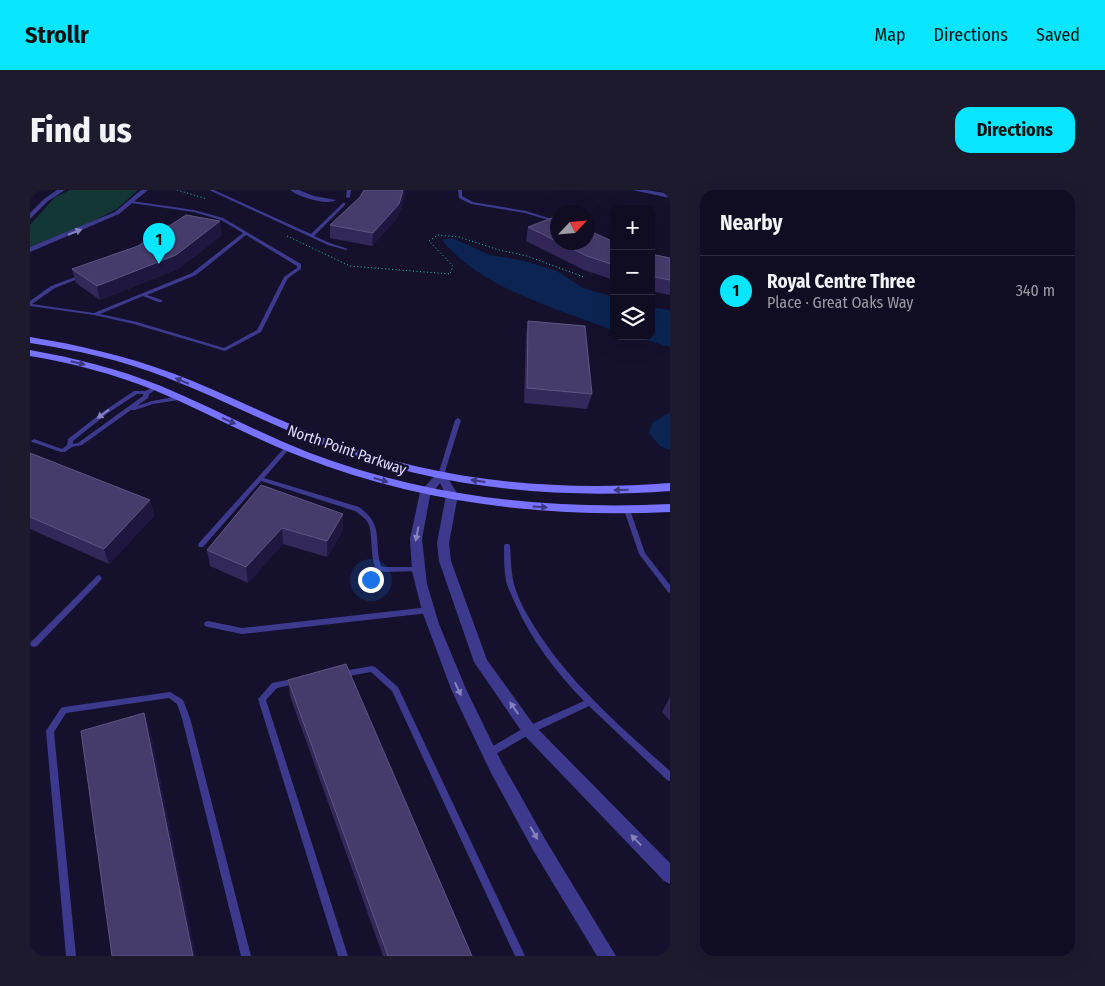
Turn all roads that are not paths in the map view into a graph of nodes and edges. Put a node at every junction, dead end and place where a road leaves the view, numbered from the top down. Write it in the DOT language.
graph roads {
  1 [pos="62,190"];
  2 [pos="144,190"];
  3 [pos="210,190"];
  4 [pos="293,190"];
  5 [pos="349,190"];
  6 [pos="460,190"];
  7 [pos="640,190"];
  8 [pos="651,190"];
  9 [pos="670,196"];
  10 [pos="348,197"];
  11 [pos="333,200"];
  12 [pos="132,202"];
  13 [pos="344,204"];
  14 [pos="206,214"];
  15 [pos="30,217"];
  16 [pos="194,218"];
  17 [pos="550,220"];
  18 [pos="246,233"];
  19 [pos="311,236"];
  20 [pos="346,249"];
  21 [pos="30,250"];
  22 [pos="92,272"];
  23 [pos="144,295"];
  24 [pos="160,301"];
  25 [pos="30,304"];
  26 [pos="95,314"];
  27 [pos="30,340"];
  28 [pos="30,353"];
  29 [pos="150,390"];
  30 [pos="179,398"];
  31 [pos="126,411"];
  32 [pos="458,420"];
  33 [pos="34,441"];
  34 [pos="70,446"];
  35 [pos="288,447"];
  36 [pos="441,474"];
  37 [pos="260,479"];
  38 [pos="670,487"];
  39 [pos="426,491"];
  40 [pos="452,495"];
  41 [pos="670,508"];
  42 [pos="626,510"];
  43 [pos="201,545"];
  44 [pos="506,546"];
  45 [pos="418,568"];
  46 [pos="99,578"];
  47 [pos="670,590"];
  48 [pos="428,610"];
  49 [pos="208,624"];
  50 [pos="34,644"];
  51 [pos="333,676"];
  52 [pos="304,680"];
  53 [pos="590,702"];
  54 [pos="529,730"];
  55 [pos="489,753"];
  56 [pos="670,777"];
  57 [pos="670,875"];
  58 [pos="71,956"];
  59 [pos="246,956"];
  60 [pos="343,956"];
  61 [pos="520,956"];
  62 [pos="607,956"];
  1 -- 15 [label="street"];
  2 -- 12 [label="street"];
  3 -- 19 [label="lane"];
  4 -- 11 [label="street"];
  5 -- 10 [label="lane"];
  6 -- 17 [label="lane"];
  7 -- 9 [label="street"];
  8 -- 9 [label="street"];
  12 -- 14 [label="lane"];
  21 -- 12 [label="street, one-way"];
  13 -- 19 [label="lane"];
  14 -- 16 [label="lane"];
  14 -- 18 [label="lane"];
  18 -- 23 [label="lane"];
  18 -- 26 [label="lane"];
  19 -- 20 [label="lane"];
  22 -- 25 [label="lane"];
  23 -- 24 [label="lane"];
  23 -- 26 [label="lane"];
  25 -- 26 [label="lane"];
  36 -- 27 [label="street, North Point Parkway, one-way"];
  28 -- 29 [label="street, North Point Parkway, one-way"];
  29 -- 30 [label="street, North Point Parkway"];
  29 -- 31 [label="lane"];
  29 -- 34 [label="lane, one-way"];
  30 -- 31 [label="lane"];
  30 -- 35 [label="street, North Point Parkway, one-way"];
  31 -- 34 [label="lane"];
  32 -- 36 [label="lane"];
  33 -- 34 [label="lane"];
  35 -- 37 [label="lane"];
  35 -- 39 [label="street, North Point Parkway, one-way"];
  38 -- 36 [label="street, North Point Parkway, one-way"];
  36 -- 39 [label="street"];
  36 -- 40 [label="street"];
  37 -- 43 [label="lane"];
  37 -- 45 [label="lane"];
  39 -- 40 [label="street, North Point Parkway"];
  39 -- 45 [label="street, one-way"];
  40 -- 42 [label="street, North Point Parkway, one-way"];
  54 -- 40 [label="street, one-way"];
  41 -- 42 [label="street, North Point Parkway"];
  42 -- 47 [label="lane"];
  44 -- 53 [label="lane"];
  45 -- 48 [label="street"];
  46 -- 50 [label="lane"];
  48 -- 49 [label="lane"];
  48 -- 55 [label="street, one-way"];
  51 -- 61 [label="lane"];
  52 -- 60 [label="lane"];
  53 -- 54 [label="lane"];
  53 -- 56 [label="lane"];
  54 -- 55 [label="lane"];
  57 -- 54 [label="street, one-way"];
  55 -- 62 [label="street, one-way"];
  58 -- 59 [label="lane"];
}
